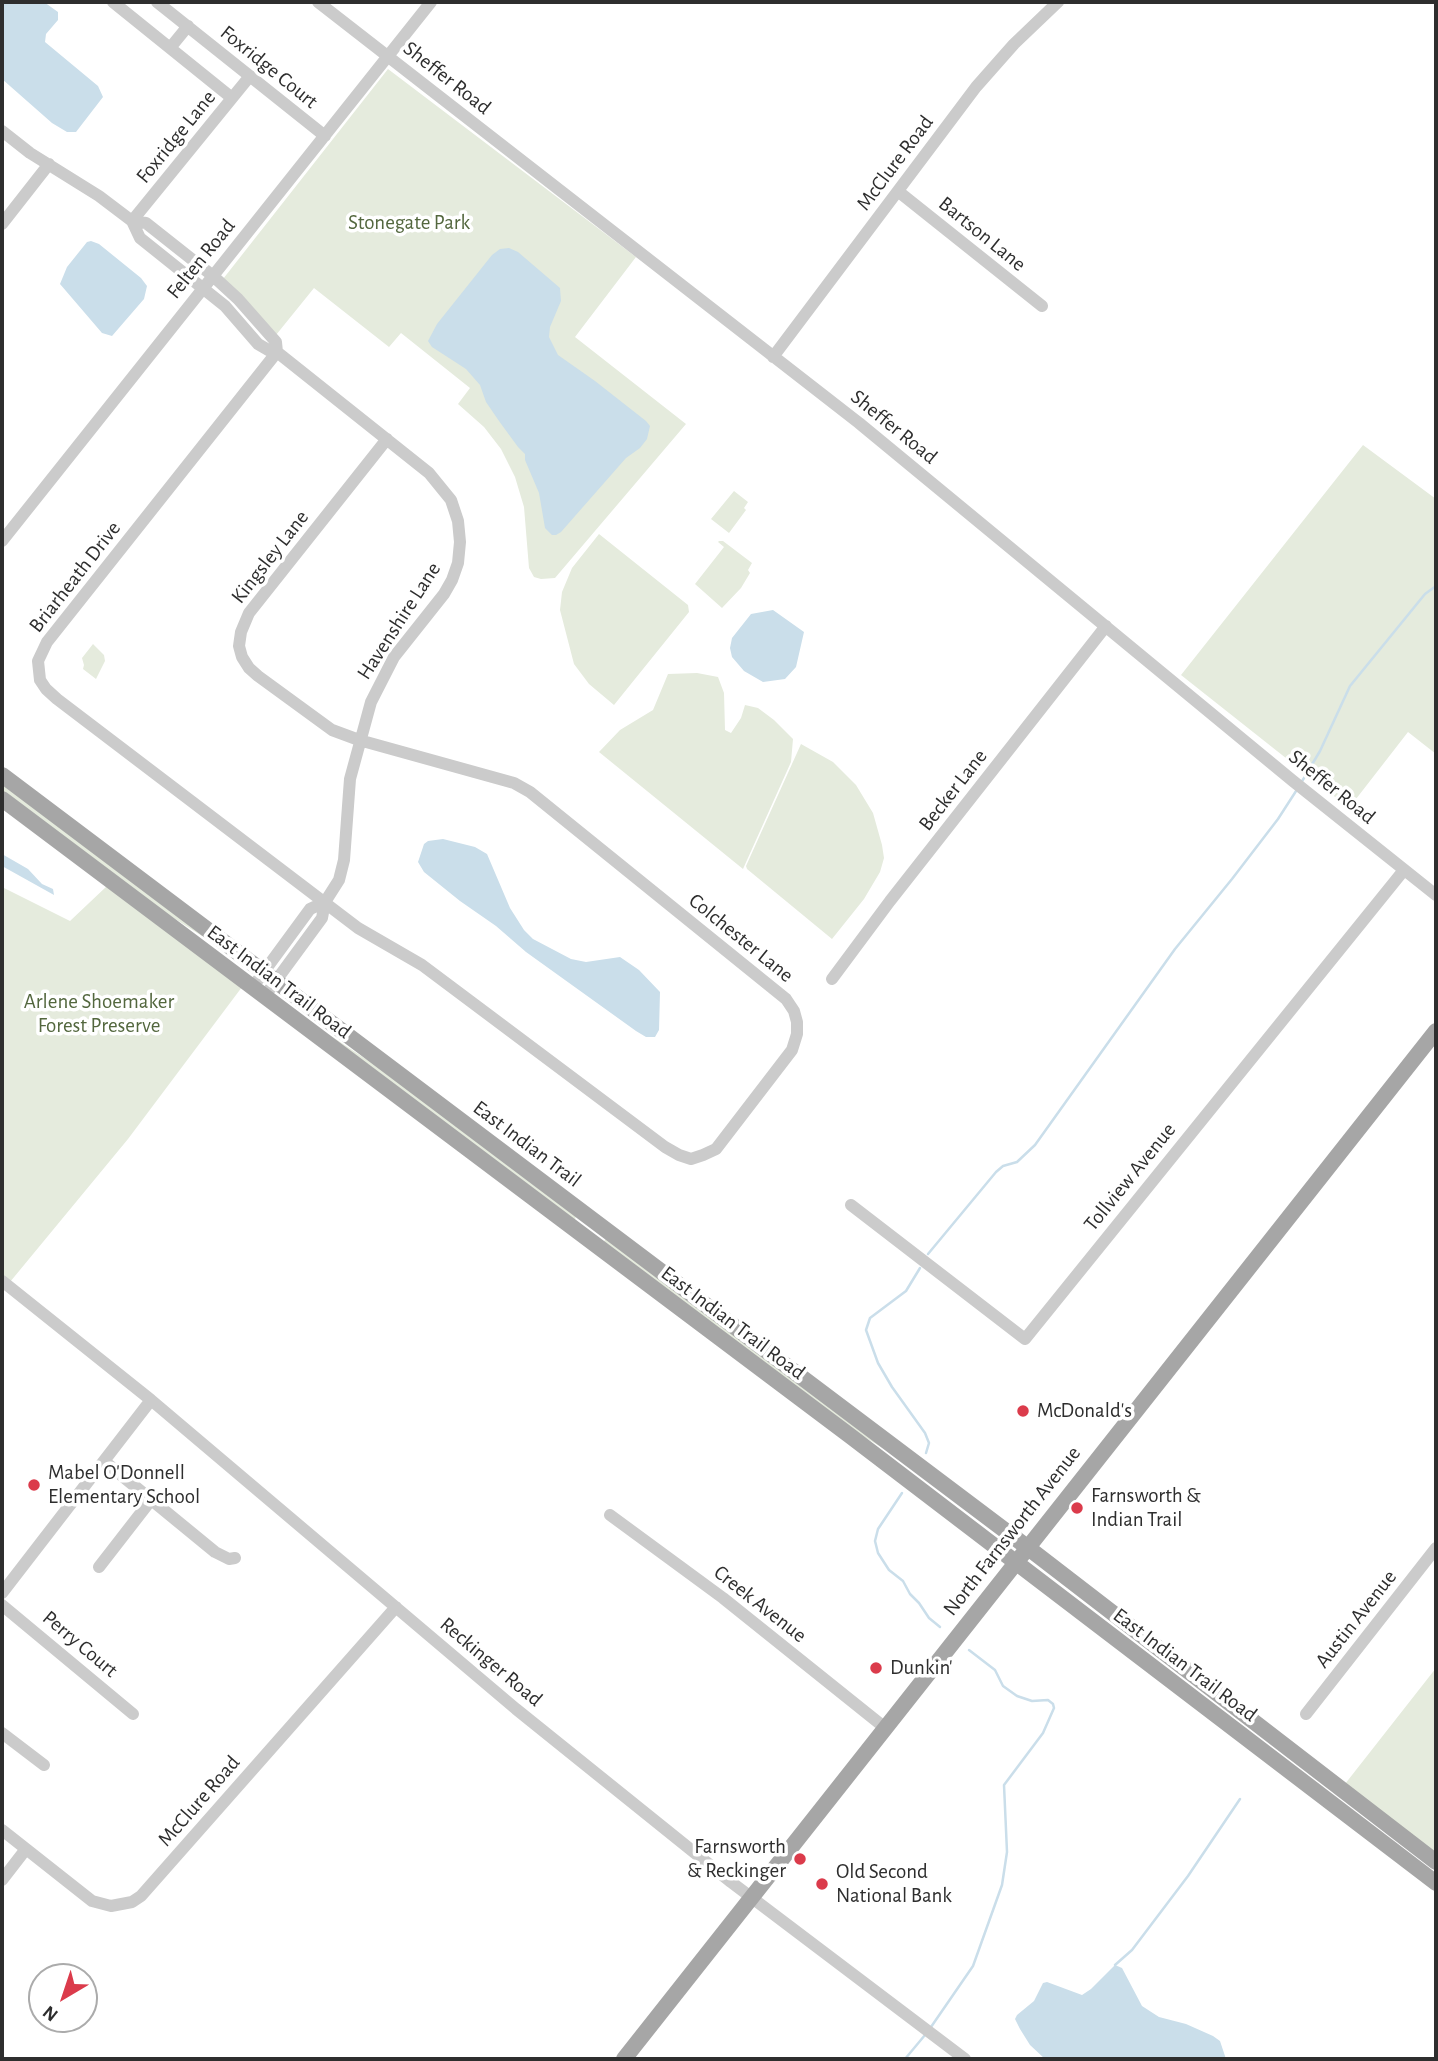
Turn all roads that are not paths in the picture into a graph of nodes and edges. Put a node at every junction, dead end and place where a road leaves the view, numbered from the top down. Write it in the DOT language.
graph roads {
  1 [pos="113,2"];
  2 [pos="157,2"];
  3 [pos="318,2"];
  4 [pos="431,2"];
  5 [pos="1058,2"];
  6 [pos="188,26"];
  7 [pos="170,48"];
  8 [pos="388,56"];
  9 [pos="250,76"];
  10 [pos="232,98"];
  11 [pos="2,131"];
  12 [pos="325,136"];
  13 [pos="49,164"];
  14 [pos="899,192"];
  15 [pos="132,221"];
  16 [pos="2,224"];
  17 [pos="212,276"];
  18 [pos="203,288"];
  19 [pos="1042,306"];
  20 [pos="277,352"];
  21 [pos="773,357"];
  22 [pos="387,439"];
  23 [pos="2,541"];
  24 [pos="1106,626"];
  25 [pos="359,740"];
  26 [pos="2,775"];
  27 [pos="2,799"];
  28 [pos="1404,870"];
  29 [pos="1436,895"];
  30 [pos="325,902"];
  31 [pos="269,976"];
  32 [pos="832,979"];
  33 [pos="258,992"];
  34 [pos="1436,1031"];
  35 [pos="851,1205"];
  36 [pos="596,1223"];
  37 [pos="585,1238"];
  38 [pos="2,1281"];
  39 [pos="151,1400"];
  40 [pos="104,1461"];
  41 [pos="152,1500"];
  42 [pos="610,1515"];
  43 [pos="1027,1547"];
  44 [pos="1436,1548"];
  45 [pos="234,1558"];
  46 [pos="1015,1562"];
  47 [pos="99,1567"];
  48 [pos="2,1593"];
  49 [pos="2,1605"];
  50 [pos="396,1607"];
  51 [pos="133,1714"];
  52 [pos="1306,1714"];
  53 [pos="884,1727"];
  54 [pos="2,1733"];
  55 [pos="44,1765"];
  56 [pos="2,1830"];
  57 [pos="26,1849"];
  58 [pos="1436,1862"];
  59 [pos="2,1880"];
  60 [pos="1436,1883"];
  61 [pos="751,1897"];
  62 [pos="624,2059"];
  63 [pos="965,2059"];
  1 -- 7 [label="street"];
  2 -- 6 [label="street, Foxridge Court"];
  3 -- 8 [label="street, Sheffer Road"];
  4 -- 8 [label="street, Felten Road"];
  5 -- 14 [label="street, McClure Road"];
  6 -- 7 [label="street"];
  6 -- 9 [label="street, Foxridge Court"];
  7 -- 10 [label="street"];
  8 -- 12 [label="street, Felten Road"];
  8 -- 21 [label="street, Sheffer Road"];
  9 -- 10 [label="street, Foxridge Lane"];
  9 -- 12 [label="street, Foxridge Court"];
  10 -- 15 [label="street, Foxridge Lane"];
  11 -- 13 [label="street, Havenshire Lane"];
  12 -- 17 [label="street, Felten Road"];
  13 -- 15 [label="street, Havenshire Lane"];
  13 -- 16 [label="street"];
  14 -- 19 [label="street, Bartson Lane"];
  14 -- 21 [label="street, McClure Road"];
  15 -- 17 [label="street, Havenshire Lane"];
  15 -- 18 [label="street, Havenshire Lane"];
  17 -- 18 [label="street, Felten Road"];
  17 -- 20 [label="street, Havenshire Lane"];
  18 -- 20 [label="street, Havenshire Lane"];
  18 -- 23 [label="street, Felten Road"];
  20 -- 22 [label="street, Havenshire Lane"];
  20 -- 30 [label="street, Briarheath Drive"];
  21 -- 24 [label="street, Sheffer Road"];
  22 -- 25 [label="street, Havenshire Lane"];
  22 -- 25 [label="street, Kingsley Lane"];
  24 -- 28 [label="street, Sheffer Road"];
  24 -- 32 [label="street, Becker Lane"];
  25 -- 30 [label="street, Havenshire Lane"];
  25 -- 30 [label="street, Colchester Lane"];
  26 -- 31 [label="main road, East Indian Trail"];
  27 -- 33 [label="main road, East Indian Trail Road"];
  28 -- 29 [label="street, Sheffer Road"];
  28 -- 35 [label="street, Tollview Avenue"];
  30 -- 31 [label="street, Havenshire Lane"];
  31 -- 33 [label="street, Havenshire Lane"];
  31 -- 36 [label="main road, East Indian Trail"];
  33 -- 37 [label="main road, East Indian Trail Road"];
  34 -- 43 [label="main road, North Farnsworth Avenue"];
  36 -- 37 [label="main road"];
  36 -- 43 [label="main road, East Indian Trail"];
  37 -- 46 [label="main road, East Indian Trail Road"];
  38 -- 39 [label="street, Reckinger Road"];
  39 -- 40 [label="street"];
  39 -- 50 [label="street, Reckinger Road"];
  40 -- 41 [label="street"];
  40 -- 48 [label="street"];
  41 -- 45 [label="street"];
  41 -- 47 [label="street"];
  42 -- 53 [label="street, Creek Avenue"];
  43 -- 46 [label="main road, North Farnsworth Avenue"];
  43 -- 58 [label="main road, East Indian Trail Road"];
  44 -- 52 [label="street, Austin Avenue"];
  46 -- 53 [label="main road, North Farnsworth Avenue"];
  46 -- 60 [label="main road, East Indian Trail Road"];
  49 -- 51 [label="street, Perry Court"];
  50 -- 57 [label="street, McClure Road"];
  50 -- 61 [label="street, Reckinger Road"];
  53 -- 61 [label="main road, North Farnsworth Avenue"];
  54 -- 55 [label="street"];
  56 -- 57 [label="street, McClure Road"];
  57 -- 59 [label="street"];
  61 -- 62 [label="main road, North Farnsworth Avenue"];
  61 -- 63 [label="street, Reckinger Road"];
}
